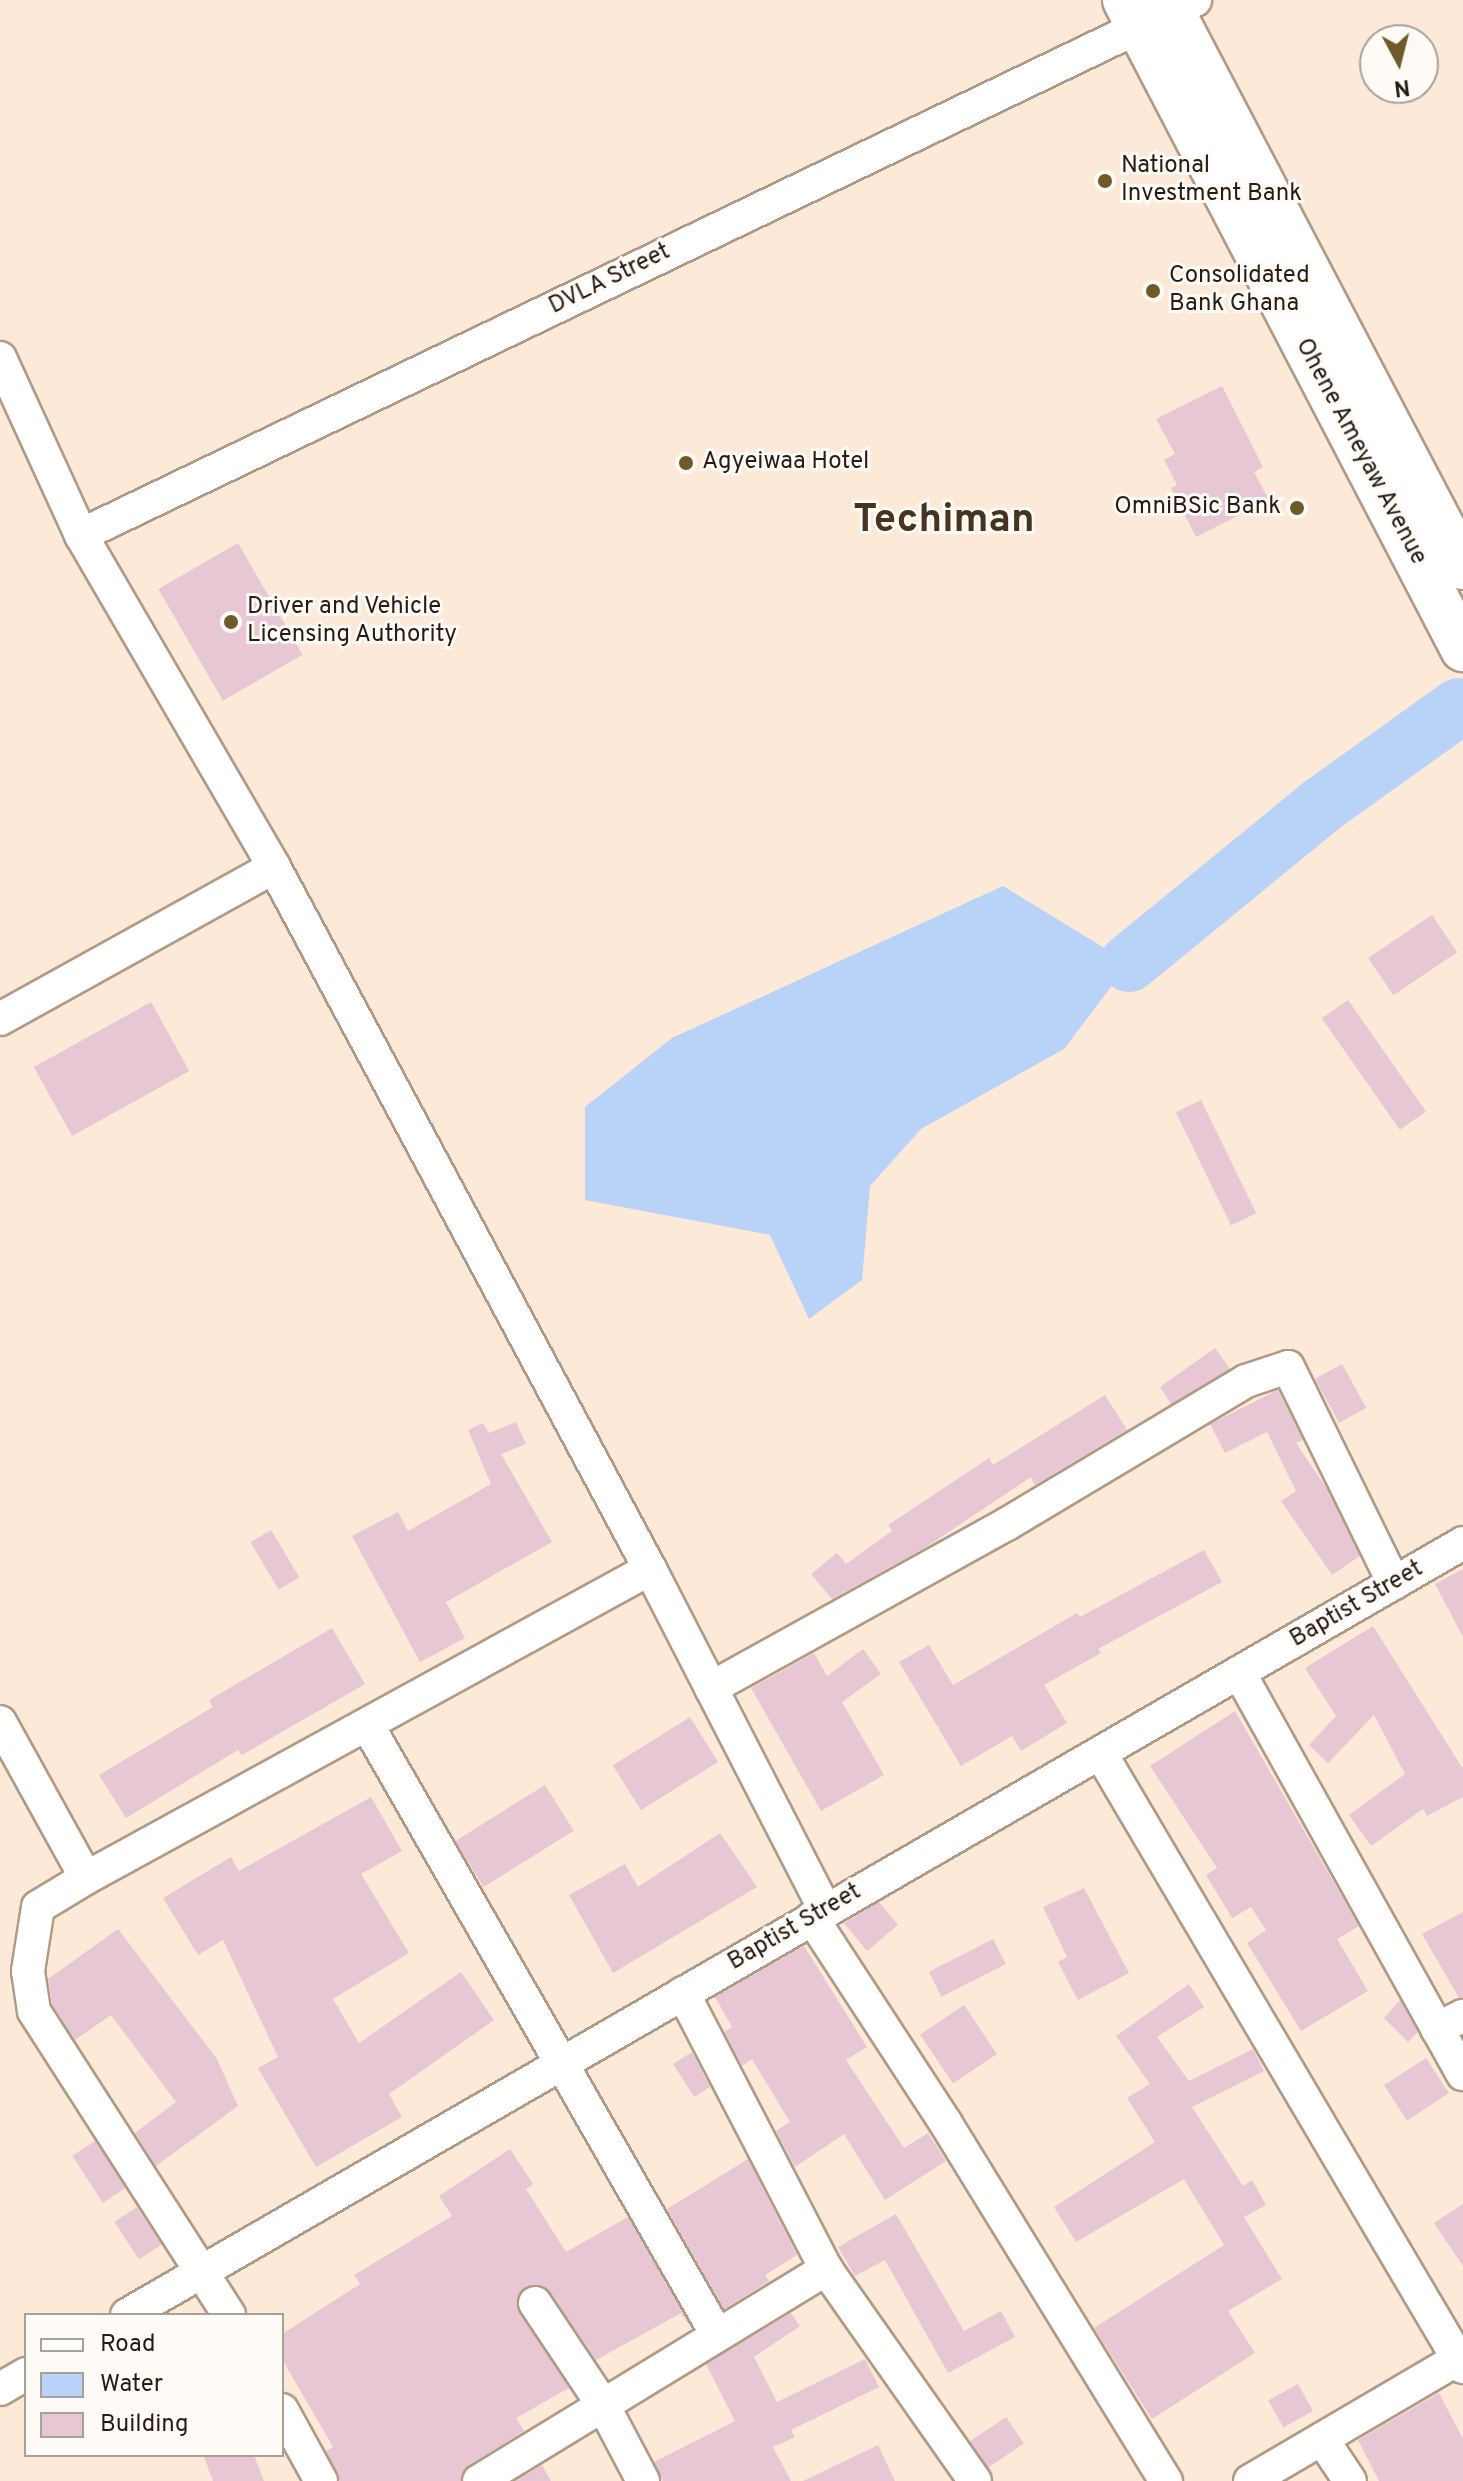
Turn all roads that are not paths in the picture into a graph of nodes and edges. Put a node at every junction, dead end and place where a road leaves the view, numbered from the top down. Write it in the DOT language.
graph roads {
  1 [pos="1159,7"];
  2 [pos="0,358"];
  3 [pos="1419,523"];
  4 [pos="81,535"];
  5 [pos="1463,567"];
  6 [pos="1463,649"];
  7 [pos="274,867"];
  8 [pos="0,1019"];
  9 [pos="1463,1543"];
  10 [pos="650,1569"];
  11 [pos="1394,1583"];
  12 [pos="1240,1674"];
  13 [pos="711,1688"];
  14 [pos="0,1722"];
  15 [pos="368,1726"];
  16 [pos="1101,1754"];
  17 [pos="86,1878"];
  18 [pos="819,1914"];
  19 [pos="683,1993"];
  20 [pos="1450,2023"];
  21 [pos="563,2063"];
  22 [pos="1463,2074"];
  23 [pos="826,2269"];
  24 [pos="204,2271"];
  25 [pos="535,2303"];
  26 [pos="130,2313"];
  27 [pos="228,2313"];
  28 [pos="716,2333"];
  29 [pos="1461,2360"];
  30 [pos="24,2375"];
  31 [pos="0,2389"];
  32 [pos="603,2405"];
  33 [pos="284,2414"];
  34 [pos="1322,2439"];
  35 [pos="321,2481"];
  36 [pos="479,2481"];
  37 [pos="643,2481"];
  38 [pos="975,2481"];
  39 [pos="1166,2481"];
  40 [pos="1250,2481"];
  41 [pos="1350,2481"];
  1 -- 3 [label="highway, Ohene Ameyaw Avenue"];
  1 -- 4 [label="street, DVLA Street"];
  2 -- 4 [label="street"];
  3 -- 5 [label="highway, Ohene Ameyaw Avenue"];
  3 -- 6 [label="highway, Ohene Ameyaw Avenue"];
  4 -- 7 [label="street"];
  7 -- 8 [label="street"];
  7 -- 10 [label="street"];
  9 -- 11 [label="street, Baptist Street"];
  10 -- 13 [label="street"];
  10 -- 15 [label="street"];
  11 -- 12 [label="street, Baptist Street"];
  11 -- 13 [label="street"];
  12 -- 16 [label="street, Baptist Street"];
  12 -- 20 [label="street"];
  13 -- 18 [label="street"];
  14 -- 17 [label="street"];
  15 -- 17 [label="street"];
  15 -- 21 [label="street"];
  16 -- 18 [label="street, Baptist Street"];
  16 -- 29 [label="street"];
  17 -- 24 [label="street"];
  18 -- 19 [label="street, Baptist Street"];
  18 -- 39 [label="street"];
  19 -- 21 [label="street, Baptist Street"];
  19 -- 23 [label="street"];
  20 -- 22 [label="street"];
  21 -- 24 [label="street, Baptist Street"];
  21 -- 28 [label="street"];
  23 -- 28 [label="street"];
  23 -- 38 [label="street"];
  24 -- 26 [label="street, Baptist Street"];
  24 -- 27 [label="street"];
  25 -- 32 [label="street"];
  28 -- 32 [label="street"];
  29 -- 34 [label="street"];
  30 -- 31 [label="street"];
  32 -- 36 [label="street"];
  32 -- 37 [label="street"];
  33 -- 35 [label="street"];
  34 -- 40 [label="street"];
  34 -- 41 [label="street"];
}
